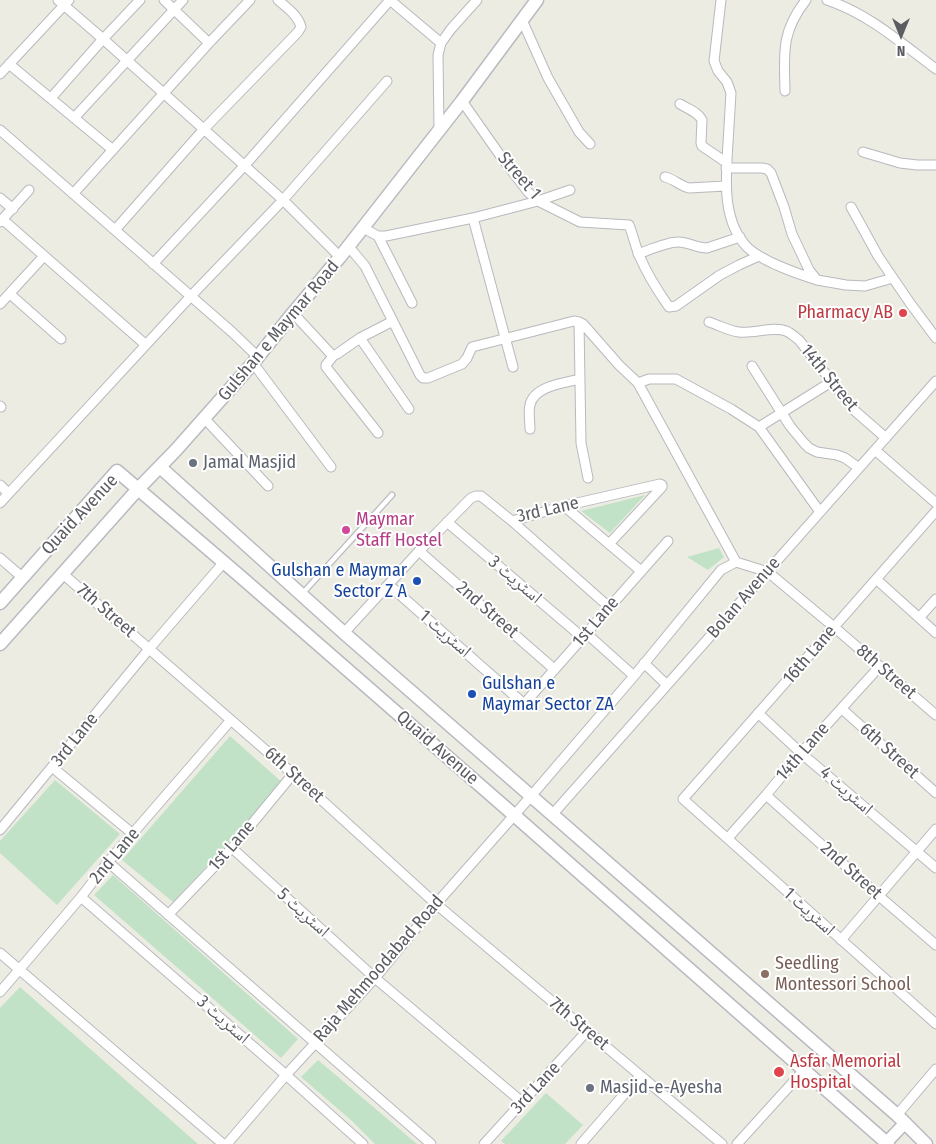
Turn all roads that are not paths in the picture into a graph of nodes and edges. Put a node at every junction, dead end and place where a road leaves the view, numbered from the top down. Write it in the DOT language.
graph roads {
  1 [pos="140,0"];
  2 [pos="164,0"];
  3 [pos="183,0"];
  4 [pos="250,0"];
  5 [pos="278,0"];
  6 [pos="390,0"];
  7 [pos="477,0"];
  8 [pos="537,0"];
  9 [pos="721,0"];
  10 [pos="806,0"];
  11 [pos="827,0"];
  12 [pos="63,2"];
  13 [pos="174,10"];
  14 [pos="522,20"];
  15 [pos="103,38"];
  16 [pos="209,43"];
  17 [pos="441,43"];
  18 [pos="127,60"];
  19 [pos="9,64"];
  20 [pos="936,69"];
  21 [pos="0,74"];
  22 [pos="387,81"];
  23 [pos="785,90"];
  24 [pos="164,93"];
  25 [pos="50,98"];
  26 [pos="462,101"];
  27 [pos="680,104"];
  28 [pos="74,118"];
  29 [pos="204,129"];
  30 [pos="439,129"];
  31 [pos="0,130"];
  32 [pos="590,144"];
  33 [pos="113,150"];
  34 [pos="863,152"];
  35 [pos="726,165"];
  36 [pos="936,165"];
  37 [pos="245,166"];
  38 [pos="665,177"];
  39 [pos="726,186"];
  40 [pos="29,190"];
  41 [pos="570,190"];
  42 [pos="73,194"];
  43 [pos="0,198"];
  44 [pos="283,200"];
  45 [pos="538,201"];
  46 [pos="851,207"];
  47 [pos="12,209"];
  48 [pos="473,218"];
  49 [pos="1,220"];
  50 [pos="363,228"];
  51 [pos="115,230"];
  52 [pos="378,236"];
  53 [pos="740,237"];
  54 [pos="348,247"];
  55 [pos="638,254"];
  56 [pos="44,256"];
  57 [pos="759,256"];
  58 [pos="340,257"];
  59 [pos="153,264"];
  60 [pos="893,278"];
  61 [pos="817,280"];
  62 [pos="10,294"];
  63 [pos="191,296"];
  64 [pos="412,303"];
  65 [pos="0,304"];
  66 [pos="293,313"];
  67 [pos="393,321"];
  68 [pos="579,322"];
  69 [pos="709,322"];
  70 [pos="360,338"];
  71 [pos="936,338"];
  72 [pos="61,339"];
  73 [pos="505,340"];
  74 [pos="146,344"];
  75 [pos="334,355"];
  76 [pos="256,360"];
  77 [pos="752,366"];
  78 [pos="512,367"];
  79 [pos="580,379"];
  80 [pos="936,381"];
  81 [pos="831,382"];
  82 [pos="638,383"];
  83 [pos="409,409"];
  84 [pos="783,413"];
  85 [pos="204,418"];
  86 [pos="759,427"];
  87 [pos="530,428"];
  88 [pos="378,433"];
  89 [pos="886,438"];
  90 [pos="875,450"];
  91 [pos="160,467"];
  92 [pos="331,468"];
  93 [pos="859,468"];
  94 [pos="588,478"];
  95 [pos="0,485"];
  96 [pos="268,486"];
  97 [pos="138,489"];
  98 [pos="8,493"];
  99 [pos="392,495"];
  100 [pos="0,503"];
  101 [pos="936,503"];
  102 [pos="564,506"];
  103 [pos="936,510"];
  104 [pos="820,512"];
  105 [pos="512,521"];
  106 [pos="447,522"];
  107 [pos="668,541"];
  108 [pos="609,544"];
  109 [pos="419,551"];
  110 [pos="0,558"];
  111 [pos="224,562"];
  112 [pos="736,562"];
  113 [pos="641,571"];
  114 [pos="768,572"];
  115 [pos="63,574"];
  116 [pos="22,578"];
  117 [pos="876,579"];
  118 [pos="389,585"];
  119 [pos="301,594"];
  120 [pos="936,600"];
  121 [pos="0,603"];
  122 [pos="609,607"];
  123 [pos="919,618"];
  124 [pos="834,626"];
  125 [pos="344,633"];
  126 [pos="936,633"];
  127 [pos="584,635"];
  128 [pos="0,644"];
  129 [pos="149,649"];
  130 [pos="644,663"];
  131 [pos="880,666"];
  132 [pos="554,669"];
  133 [pos="634,676"];
  134 [pos="667,686"];
  135 [pos="524,704"];
  136 [pos="842,709"];
  137 [pos="935,712"];
  138 [pos="758,714"];
  139 [pos="231,720"];
  140 [pos="801,753"];
  141 [pos="52,767"];
  142 [pos="293,774"];
  143 [pos="936,793"];
  144 [pos="532,795"];
  145 [pos="766,795"];
  146 [pos="684,799"];
  147 [pos="514,815"];
  148 [pos="552,815"];
  149 [pos="936,829"];
  150 [pos="0,830"];
  151 [pos="133,834"];
  152 [pos="728,838"];
  153 [pos="232,848"];
  154 [pos="916,852"];
  155 [pos="108,862"];
  156 [pos="936,868"];
  157 [pos="879,896"];
  158 [pos="81,897"];
  159 [pos="436,904"];
  160 [pos="168,915"];
  161 [pos="841,940"];
  162 [pos="936,945"];
  163 [pos="0,953"];
  164 [pos="19,970"];
  165 [pos="375,978"];
  166 [pos="0,992"];
  167 [pos="936,1024"];
  168 [pos="587,1032"];
  169 [pos="315,1044"];
  170 [pos="936,1069"];
  171 [pos="804,1070"];
  172 [pos="286,1075"];
  173 [pos="640,1076"];
  174 [pos="522,1102"];
  175 [pos="901,1119"];
  176 [pos="887,1143"];
  177 [pos="225,1144"];
  178 [pos="363,1144"];
  179 [pos="431,1144"];
  180 [pos="484,1144"];
  181 [pos="581,1144"];
  182 [pos="722,1144"];
  183 [pos="737,1144"];
  184 [pos="926,1144"];
  1 -- 15 [label="street"];
  2 -- 13 [label="street"];
  3 -- 13 [label="street"];
  4 -- 16 [label="street"];
  5 -- 29 [label="street"];
  6 -- 17 [label="street"];
  6 -- 37 [label="street"];
  7 -- 17 [label="street"];
  8 -- 14 [label="main road, Gulshan e Maymar Road"];
  9 -- 35 [label="street"];
  10 -- 23 [label="street"];
  11 -- 20 [label="street"];
  12 -- 15 [label="street"];
  12 -- 19 [label="street"];
  13 -- 16 [label="street"];
  13 -- 18 [label="street"];
  14 -- 26 [label="main road, Gulshan e Maymar Road"];
  14 -- 32 [label="street"];
  15 -- 18 [label="street"];
  15 -- 25 [label="street"];
  16 -- 24 [label="street"];
  17 -- 30 [label="street"];
  18 -- 24 [label="street"];
  18 -- 28 [label="street"];
  19 -- 21 [label="street"];
  19 -- 25 [label="street"];
  22 -- 44 [label="street"];
  24 -- 29 [label="street"];
  24 -- 33 [label="street"];
  25 -- 28 [label="street"];
  26 -- 30 [label="main road, Gulshan e Maymar Road"];
  26 -- 45 [label="street, Street 1"];
  27 -- 35 [label="street"];
  28 -- 33 [label="street"];
  29 -- 37 [label="street"];
  29 -- 51 [label="street"];
  30 -- 50 [label="main road, Gulshan e Maymar Road"];
  31 -- 42 [label="street"];
  33 -- 42 [label="street"];
  34 -- 36 [label="street"];
  35 -- 39 [label="street"];
  35 -- 61 [label="street"];
  37 -- 44 [label="street"];
  37 -- 59 [label="street"];
  38 -- 39 [label="street"];
  39 -- 53 [label="street"];
  40 -- 47 [label="street"];
  41 -- 45 [label="street"];
  42 -- 51 [label="street"];
  43 -- 47 [label="street"];
  44 -- 58 [label="street"];
  44 -- 63 [label="street"];
  45 -- 48 [label="street"];
  45 -- 55 [label="street, Street 1"];
  46 -- 60 [label="street"];
  47 -- 49 [label="street"];
  48 -- 52 [label="street"];
  48 -- 73 [label="street"];
  49 -- 56 [label="street"];
  50 -- 52 [label="street"];
  50 -- 54 [label="main road, Gulshan e Maymar Road"];
  51 -- 59 [label="street"];
  52 -- 64 [label="street"];
  53 -- 55 [label="street"];
  53 -- 57 [label="street"];
  54 -- 58 [label="main road, Gulshan e Maymar Road"];
  54 -- 67 [label="street"];
  55 -- 57 [label="street"];
  56 -- 62 [label="street"];
  56 -- 74 [label="street"];
  57 -- 61 [label="street"];
  58 -- 66 [label="main road, Gulshan e Maymar Road"];
  59 -- 63 [label="street"];
  60 -- 61 [label="street"];
  60 -- 71 [label="street"];
  62 -- 65 [label="street"];
  62 -- 72 [label="street"];
  63 -- 74 [label="street"];
  63 -- 76 [label="street"];
  66 -- 75 [label="street"];
  66 -- 76 [label="main road, Gulshan e Maymar Road"];
  67 -- 70 [label="street"];
  67 -- 73 [label="street"];
  68 -- 73 [label="street"];
  68 -- 79 [label="street"];
  68 -- 82 [label="street"];
  69 -- 81 [label="street, 14th Street"];
  70 -- 75 [label="street"];
  70 -- 83 [label="street"];
  73 -- 78 [label="street"];
  74 -- 98 [label="street"];
  75 -- 88 [label="street"];
  76 -- 85 [label="main road, Gulshan e Maymar Road"];
  76 -- 92 [label="street"];
  77 -- 84 [label="street"];
  79 -- 87 [label="street"];
  79 -- 94 [label="street"];
  80 -- 89 [label="street, Bolan Avenue"];
  81 -- 84 [label="street"];
  81 -- 89 [label="street, 14th Street"];
  82 -- 86 [label="street"];
  82 -- 112 [label="street"];
  84 -- 86 [label="street"];
  84 -- 93 [label="street"];
  85 -- 91 [label="main road, Gulshan e Maymar Road"];
  85 -- 96 [label="street"];
  86 -- 104 [label="street"];
  89 -- 90 [label="street, Bolan Avenue"];
  90 -- 93 [label="street, Bolan Avenue"];
  90 -- 101 [label="street"];
  91 -- 97 [label="main road, Gulshan e Maymar Road"];
  91 -- 119 [label="main road, Quaid Avenue"];
  93 -- 104 [label="street, Bolan Avenue"];
  95 -- 98 [label="street"];
  97 -- 111 [label="main road, Quaid Avenue"];
  97 -- 115 [label="main road, Gulshan e Maymar Road"];
  97 -- 116 [label="main road, Quaid Avenue"];
  98 -- 100 [label="street"];
  99 -- 119 [label="lane"];
  102 -- 105 [label="street, 3rd Lane"];
  102 -- 108 [label="street"];
  102 -- 108 [label="street, 3rd Lane"];
  103 -- 117 [label="street, 16th Lane"];
  104 -- 114 [label="street, Bolan Avenue"];
  105 -- 106 [label="street, 3rd Lane"];
  105 -- 122 [label="street"];
  106 -- 109 [label="street, 3rd Lane"];
  106 -- 127 [label="street, اسٹریٹ 3"];
  107 -- 113 [label="street, 1st Lane"];
  108 -- 113 [label="street"];
  109 -- 118 [label="street, 3rd Lane"];
  109 -- 132 [label="street, 2nd Street"];
  110 -- 116 [label="street"];
  111 -- 129 [label="street, 3rd Lane"];
  111 -- 147 [label="main road, Quaid Avenue"];
  112 -- 114 [label="street"];
  112 -- 130 [label="street, Bolan Avenue"];
  113 -- 122 [label="street, 1st Lane"];
  114 -- 124 [label="street, 8th Street"];
  114 -- 134 [label="street, Bolan Avenue"];
  115 -- 128 [label="main road, Gulshan e Maymar Road"];
  115 -- 129 [label="street, 7th Street"];
  116 -- 121 [label="main road, Quaid Avenue"];
  117 -- 123 [label="street"];
  117 -- 124 [label="street, 16th Lane"];
  118 -- 125 [label="street, 3rd Lane"];
  118 -- 135 [label="street, اسٹریٹ 1"];
  119 -- 125 [label="main road, Quaid Avenue"];
  120 -- 123 [label="street"];
  122 -- 127 [label="street, 1st Lane"];
  123 -- 126 [label="street"];
  124 -- 131 [label="street, 8th Street"];
  124 -- 138 [label="street, 16th Lane"];
  125 -- 144 [label="main road, Quaid Avenue"];
  127 -- 132 [label="street, 1st Lane"];
  127 -- 133 [label="street, اسٹریٹ 3"];
  129 -- 139 [label="street, 6th Street"];
  129 -- 141 [label="street, 3rd Lane"];
  130 -- 133 [label="street, Bolan Avenue"];
  130 -- 134 [label="street"];
  131 -- 136 [label="street, 14th Lane"];
  131 -- 137 [label="street, 8th Street"];
  132 -- 135 [label="street, 1st Lane"];
  133 -- 144 [label="street, Bolan Avenue"];
  134 -- 148 [label="street, Bolan Avenue"];
  136 -- 140 [label="street, 14th Lane"];
  136 -- 143 [label="street, 6th Street"];
  138 -- 140 [label="street, اسٹریٹ 4"];
  138 -- 146 [label="street, 16th Lane"];
  139 -- 142 [label="street, 6th Street"];
  139 -- 151 [label="street, 2nd Lane"];
  140 -- 145 [label="street, 14th Lane"];
  140 -- 154 [label="street, اسٹریٹ 4"];
  141 -- 150 [label="street, 3rd Lane"];
  141 -- 151 [label="street"];
  142 -- 153 [label="street, 1st Lane"];
  142 -- 159 [label="street, 6th Street"];
  144 -- 147 [label="street, Raja Mehmoodabad Road"];
  144 -- 148 [label="main road, Quaid Avenue"];
  145 -- 152 [label="street, 14th Lane"];
  145 -- 157 [label="street, 2nd Street"];
  146 -- 152 [label="street, اسٹریٹ 1"];
  147 -- 159 [label="street, Raja Mehmoodabad Road"];
  147 -- 171 [label="main road, Quaid Avenue"];
  148 -- 175 [label="main road, Quaid Avenue"];
  149 -- 154 [label="street"];
  151 -- 155 [label="street, 2nd Lane"];
  152 -- 161 [label="street, اسٹریٹ 1"];
  153 -- 160 [label="street, 1st Lane"];
  153 -- 165 [label="street, اسٹریٹ 5"];
  154 -- 156 [label="street, اسٹریٹ 4"];
  154 -- 157 [label="street"];
  155 -- 158 [label="street, 2nd Lane"];
  155 -- 160 [label="street"];
  157 -- 161 [label="street"];
  157 -- 162 [label="street, 2nd Street"];
  158 -- 164 [label="street, 2nd Lane"];
  158 -- 172 [label="street, اسٹریٹ 3"];
  159 -- 165 [label="street, Raja Mehmoodabad Road"];
  159 -- 168 [label="street, 7th Street"];
  160 -- 169 [label="street"];
  161 -- 167 [label="street, اسٹریٹ 1"];
  163 -- 164 [label="street"];
  164 -- 166 [label="street, 2nd Lane"];
  164 -- 177 [label="street"];
  165 -- 169 [label="street, Raja Mehmoodabad Road"];
  165 -- 174 [label="street"];
  168 -- 173 [label="street, 7th Street"];
  168 -- 174 [label="street, 3rd Lane"];
  169 -- 172 [label="street, Raja Mehmoodabad Road"];
  169 -- 179 [label="street"];
  170 -- 175 [label="street"];
  171 -- 176 [label="main road, Quaid Avenue"];
  171 -- 183 [label="street"];
  172 -- 177 [label="street, Raja Mehmoodabad Road"];
  172 -- 178 [label="street, اسٹریٹ 3"];
  173 -- 181 [label="street"];
  173 -- 182 [label="street, 7th Street"];
  174 -- 180 [label="street, 3rd Lane"];
  175 -- 176 [label="street"];
  175 -- 184 [label="main road, Quaid Avenue"];
}
